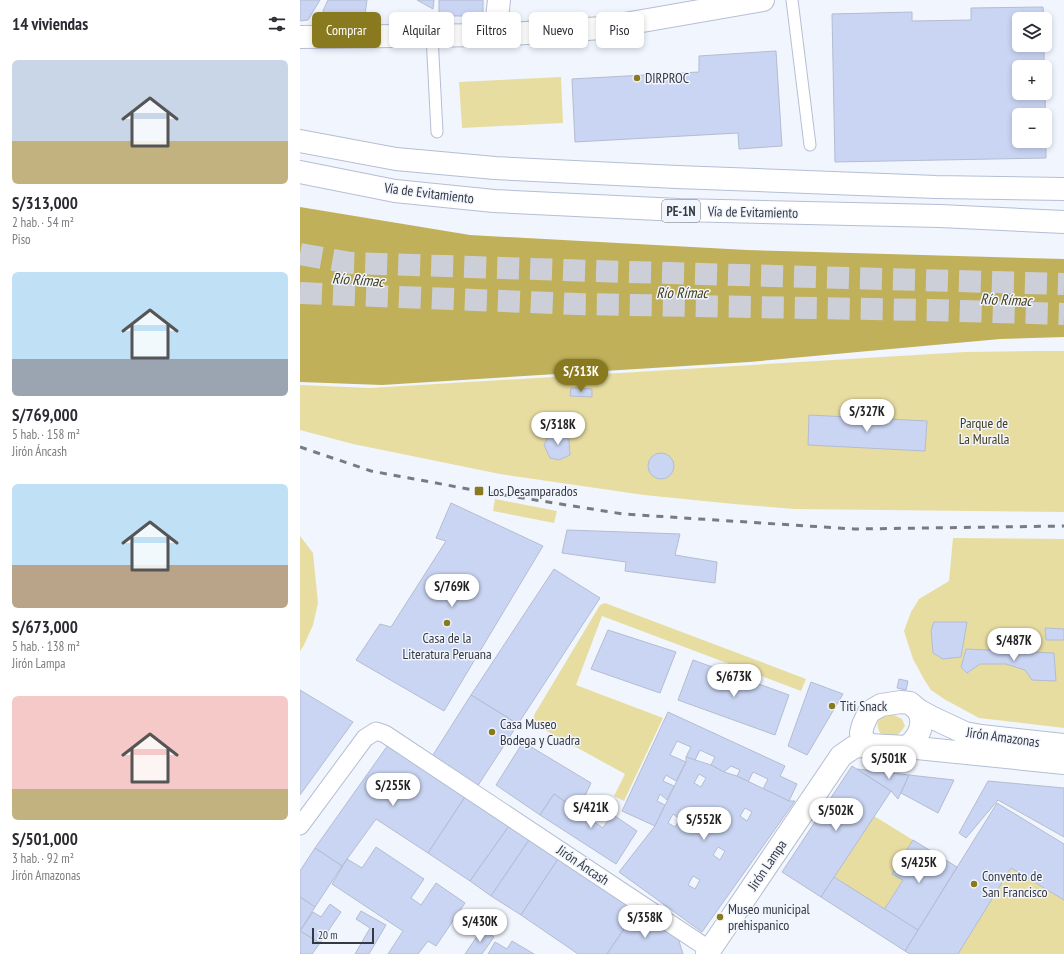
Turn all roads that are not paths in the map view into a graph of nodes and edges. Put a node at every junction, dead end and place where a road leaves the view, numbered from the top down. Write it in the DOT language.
graph roads {
  1 [pos="498,0"];
  2 [pos="764,0"];
  3 [pos="792,0"];
  4 [pos="497,12"];
  5 [pos="521,33"];
  6 [pos="389,36"];
  7 [pos="300,37"];
  8 [pos="433,48"];
  9 [pos="437,132"];
  10 [pos="300,141"];
  11 [pos="810,145"];
  12 [pos="300,172"];
  13 [pos="1064,189"];
  14 [pos="1064,222"];
  15 [pos="918,710"];
  16 [pos="868,745"];
  17 [pos="1064,745"];
  18 [pos="907,747"];
  19 [pos="840,756"];
  20 [pos="1064,763"];
  21 [pos="300,826"];
  22 [pos="708,952"];
  1 -- 4 [label="main road"];
  2 -- 5 [label="main road"];
  3 -- 11 [label="lane"];
  6 -- 7 [label="main road"];
  8 -- 9 [label="lane"];
  10 -- 13 [label="main road"];
  12 -- 14 [label="main road, Vía de Evitamiento / PE-1N"];
  15 -- 16 [label="main road, Jirón Amazonas"];
  15 -- 17 [label="main road, Jirón Amazonas"];
  15 -- 18 [label="main road"];
  16 -- 18 [label="main road, Jirón Amazonas"];
  16 -- 19 [label="main road, Jirón Amazonas"];
  18 -- 20 [label="main road, Jirón Amazonas"];
  19 -- 22 [label="main road, Jirón Lampa"];
  21 -- 22 [label="street, Jirón Áncash"];
}
